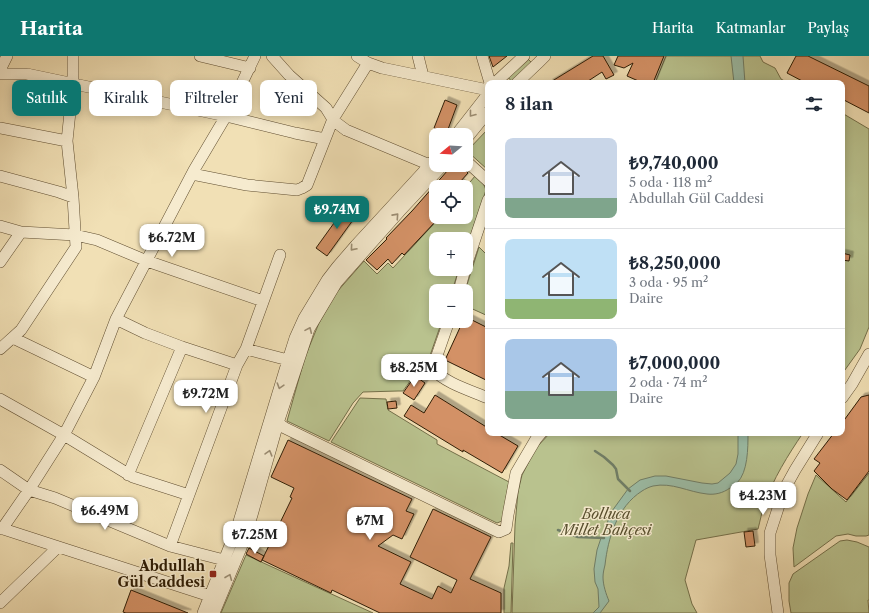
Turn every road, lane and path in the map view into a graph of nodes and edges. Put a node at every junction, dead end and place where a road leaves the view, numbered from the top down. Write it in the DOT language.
graph roads {
  1 [pos="7,56"];
  2 [pos="73,56"];
  3 [pos="200,56"];
  4 [pos="255,56"];
  5 [pos="272,56"];
  6 [pos="357,56"];
  7 [pos="418,56"];
  8 [pos="482,56"];
  9 [pos="545,56"];
  10 [pos="521,57"];
  11 [pos="368,63"];
  12 [pos="250,68"];
  13 [pos="0,70"];
  14 [pos="0,74"];
  15 [pos="423,76"];
  16 [pos="58,80"];
  17 [pos="73,80"];
  18 [pos="244,80"];
  19 [pos="489,80"];
  20 [pos="498,80"];
  21 [pos="520,80"];
  22 [pos="81,85"];
  23 [pos="485,89"];
  24 [pos="485,98"];
  25 [pos="170,104"];
  26 [pos="70,116"];
  27 [pos="226,116"];
  28 [pos="485,116"];
  29 [pos="333,119"];
  30 [pos="0,128"];
  31 [pos="461,128"];
  32 [pos="473,130"];
  33 [pos="325,139"];
  34 [pos="67,141"];
  35 [pos="429,160"];
  36 [pos="429,165"];
  37 [pos="473,167"];
  38 [pos="436,172"];
  39 [pos="192,174"];
  40 [pos="0,176"];
  41 [pos="485,178"];
  42 [pos="73,197"];
  43 [pos="485,209"];
  44 [pos="0,226"];
  45 [pos="21,232"];
  46 [pos="75,235"];
  47 [pos="473,245"];
  48 [pos="280,254"];
  49 [pos="146,261"];
  50 [pos="0,262"];
  51 [pos="263,301"];
  52 [pos="116,319"];
  53 [pos="447,328"];
  54 [pos="13,338"];
  55 [pos="182,347"];
  56 [pos="0,349"];
  57 [pos="246,349"];
  58 [pos="869,354"];
  59 [pos="288,360"];
  60 [pos="237,365"];
  61 [pos="94,377"];
  62 [pos="845,394"];
  63 [pos="485,397"];
  64 [pos="0,399"];
  65 [pos="278,423"];
  66 [pos="64,435"];
  67 [pos="538,436"];
  68 [pos="816,436"];
  69 [pos="0,470"];
  70 [pos="128,474"];
  71 [pos="29,490"];
  72 [pos="189,494"];
  73 [pos="1,529"];
  74 [pos="170,546"];
  75 [pos="58,548"];
  76 [pos="224,560"];
  77 [pos="215,598"];
  78 [pos="0,603"];
  79 [pos="203,613"];
  80 [pos="214,613"];
  81 [pos="778,613"];
  1 -- 13 [label="street"];
  2 -- 17 [label="street"];
  3 -- 12 [label="street"];
  4 -- 12 [label="street"];
  5 -- 29 [label="street"];
  6 -- 11 [label="street"];
  7 -- 15 [label="street"];
  8 -- 19 [label="street"];
  9 -- 21 [label="street"];
  10 -- 20 [label="street"];
  11 -- 15 [label="street"];
  11 -- 29 [label="street"];
  12 -- 18 [label="street"];
  14 -- 16 [label="street"];
  15 -- 23 [label="street"];
  22 -- 25 [label="street"];
  24 -- 31 [label="street, one-way"];
  26 -- 34 [label="street"];
  27 -- 33 [label="street"];
  27 -- 39 [label="street"];
  28 -- 32 [label="street"];
  29 -- 33 [label="street"];
  29 -- 35 [label="street"];
  30 -- 34 [label="street"];
  33 -- 39 [label="street"];
  34 -- 42 [label="street"];
  36 -- 59 [label="street, one-way"];
  37 -- 41 [label="street"];
  65 -- 38 [label="street, one-way"];
  39 -- 49 [label="street"];
  40 -- 42 [label="street"];
  42 -- 46 [label="street"];
  43 -- 47 [label="street"];
  44 -- 45 [label="street"];
  45 -- 46 [label="street"];
  45 -- 50 [label="street"];
  46 -- 49 [label="street"];
  46 -- 54 [label="street"];
  48 -- 51 [label="street"];
  49 -- 51 [label="street"];
  49 -- 52 [label="street"];
  51 -- 57 [label="street"];
  52 -- 55 [label="street"];
  52 -- 61 [label="street"];
  53 -- 63 [label="street"];
  54 -- 56 [label="street"];
  54 -- 61 [label="street"];
  55 -- 60 [label="street"];
  55 -- 70 [label="street"];
  57 -- 59 [label="street"];
  57 -- 60 [label="street"];
  58 -- 62 [label="street"];
  59 -- 76 [label="street, one-way"];
  60 -- 72 [label="street"];
  61 -- 66 [label="street"];
  64 -- 66 [label="street"];
  65 -- 67 [label="street"];
  77 -- 65 [label="street, one-way"];
  66 -- 70 [label="street"];
  66 -- 71 [label="street"];
  68 -- 81 [label="street"];
  69 -- 71 [label="street"];
  70 -- 72 [label="street"];
  71 -- 73 [label="street"];
  71 -- 74 [label="street"];
  72 -- 74 [label="street"];
  73 -- 75 [label="street"];
  74 -- 76 [label="street"];
  75 -- 77 [label="street"];
  75 -- 78 [label="street"];
  76 -- 77 [label="street"];
  77 -- 79 [label="street"];
  77 -- 80 [label="street"];
}
